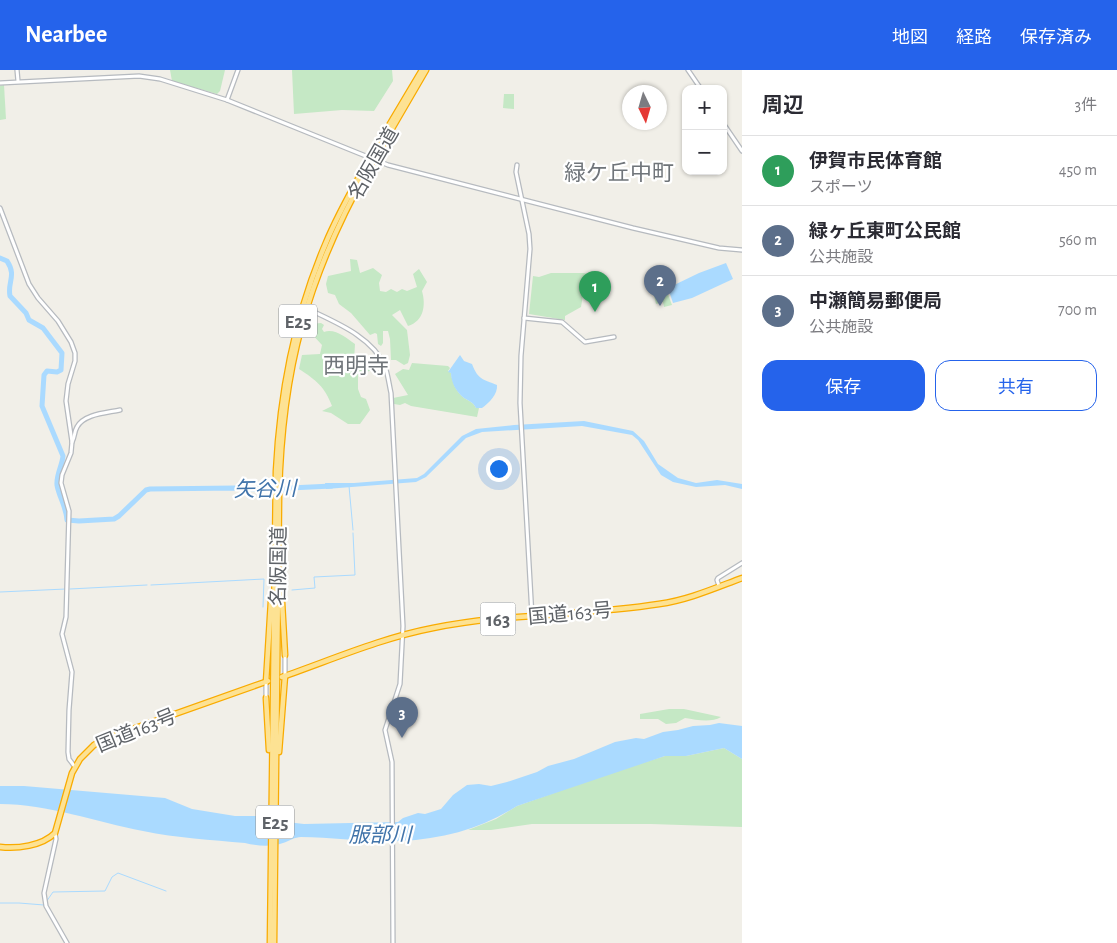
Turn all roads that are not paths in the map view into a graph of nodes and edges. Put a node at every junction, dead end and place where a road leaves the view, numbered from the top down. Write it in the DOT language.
graph roads {
  1 [pos="17,70"];
  2 [pos="238,70"];
  3 [pos="422,70"];
  4 [pos="426,70"];
  5 [pos="688,70"];
  6 [pos="18,81"];
  7 [pos="0,83"];
  8 [pos="697,85"];
  9 [pos="227,100"];
  10 [pos="727,129"];
  11 [pos="742,151"];
  12 [pos="374,155"];
  13 [pos="517,165"];
  14 [pos="521,198"];
  15 [pos="0,208"];
  16 [pos="742,250"];
  17 [pos="310,310"];
  18 [pos="524,318"];
  19 [pos="614,337"];
  20 [pos="120,410"];
  21 [pos="72,442"];
  22 [pos="277,494"];
  23 [pos="274,544"];
  24 [pos="279,555"];
  25 [pos="742,563"];
  26 [pos="742,578"];
  27 [pos="719,586"];
  28 [pos="532,617"];
  29 [pos="403,635"];
  30 [pos="285,655"];
  31 [pos="283,676"];
  32 [pos="267,682"];
  33 [pos="266,698"];
  34 [pos="75,767"];
  35 [pos="274,780"];
  36 [pos="54,833"];
  37 [pos="0,847"];
  38 [pos="273,863"];
  39 [pos="66,943"];
  40 [pos="270,943"];
  41 [pos="274,943"];
  42 [pos="393,943"];
  1 -- 6 [label="street"];
  2 -- 9 [label="street"];
  3 -- 12 [label="highway, 名阪国道 / E25"];
  4 -- 12 [label="highway, 名阪国道 / E25"];
  5 -- 8 [label="street"];
  6 -- 7 [label="street"];
  6 -- 9 [label="street"];
  9 -- 14 [label="street"];
  10 -- 11 [label="street"];
  12 -- 22 [label="highway, 名阪国道 / E25, bridge"];
  13 -- 14 [label="street"];
  14 -- 16 [label="street"];
  14 -- 18 [label="street"];
  15 -- 21 [label="street"];
  17 -- 29 [label="street"];
  18 -- 19 [label="street"];
  18 -- 28 [label="street"];
  20 -- 21 [label="street"];
  21 -- 34 [label="street"];
  22 -- 23 [label="highway, 名阪国道 / E25"];
  22 -- 24 [label="highway, 名阪国道 / E25"];
  23 -- 32 [label="highway"];
  23 -- 35 [label="highway, 名阪国道 / E25"];
  24 -- 30 [label="highway"];
  24 -- 35 [label="highway, 名阪国道 / E25"];
  25 -- 27 [label="street"];
  26 -- 27 [label="highway, 国道163号 / 163"];
  27 -- 28 [label="highway, 国道163号 / 163"];
  28 -- 29 [label="highway, 国道163号 / 163"];
  29 -- 31 [label="highway, 国道163号 / 163"];
  29 -- 42 [label="street"];
  30 -- 31 [label="street"];
  31 -- 35 [label="highway"];
  32 -- 33 [label="street"];
  32 -- 34 [label="highway, 国道163号"];
  33 -- 35 [label="highway"];
  34 -- 36 [label="highway, 国道163号"];
  35 -- 38 [label="highway"];
  36 -- 37 [label="highway"];
  36 -- 39 [label="street"];
  38 -- 40 [label="highway, E25"];
  38 -- 41 [label="highway, E25"];
}
